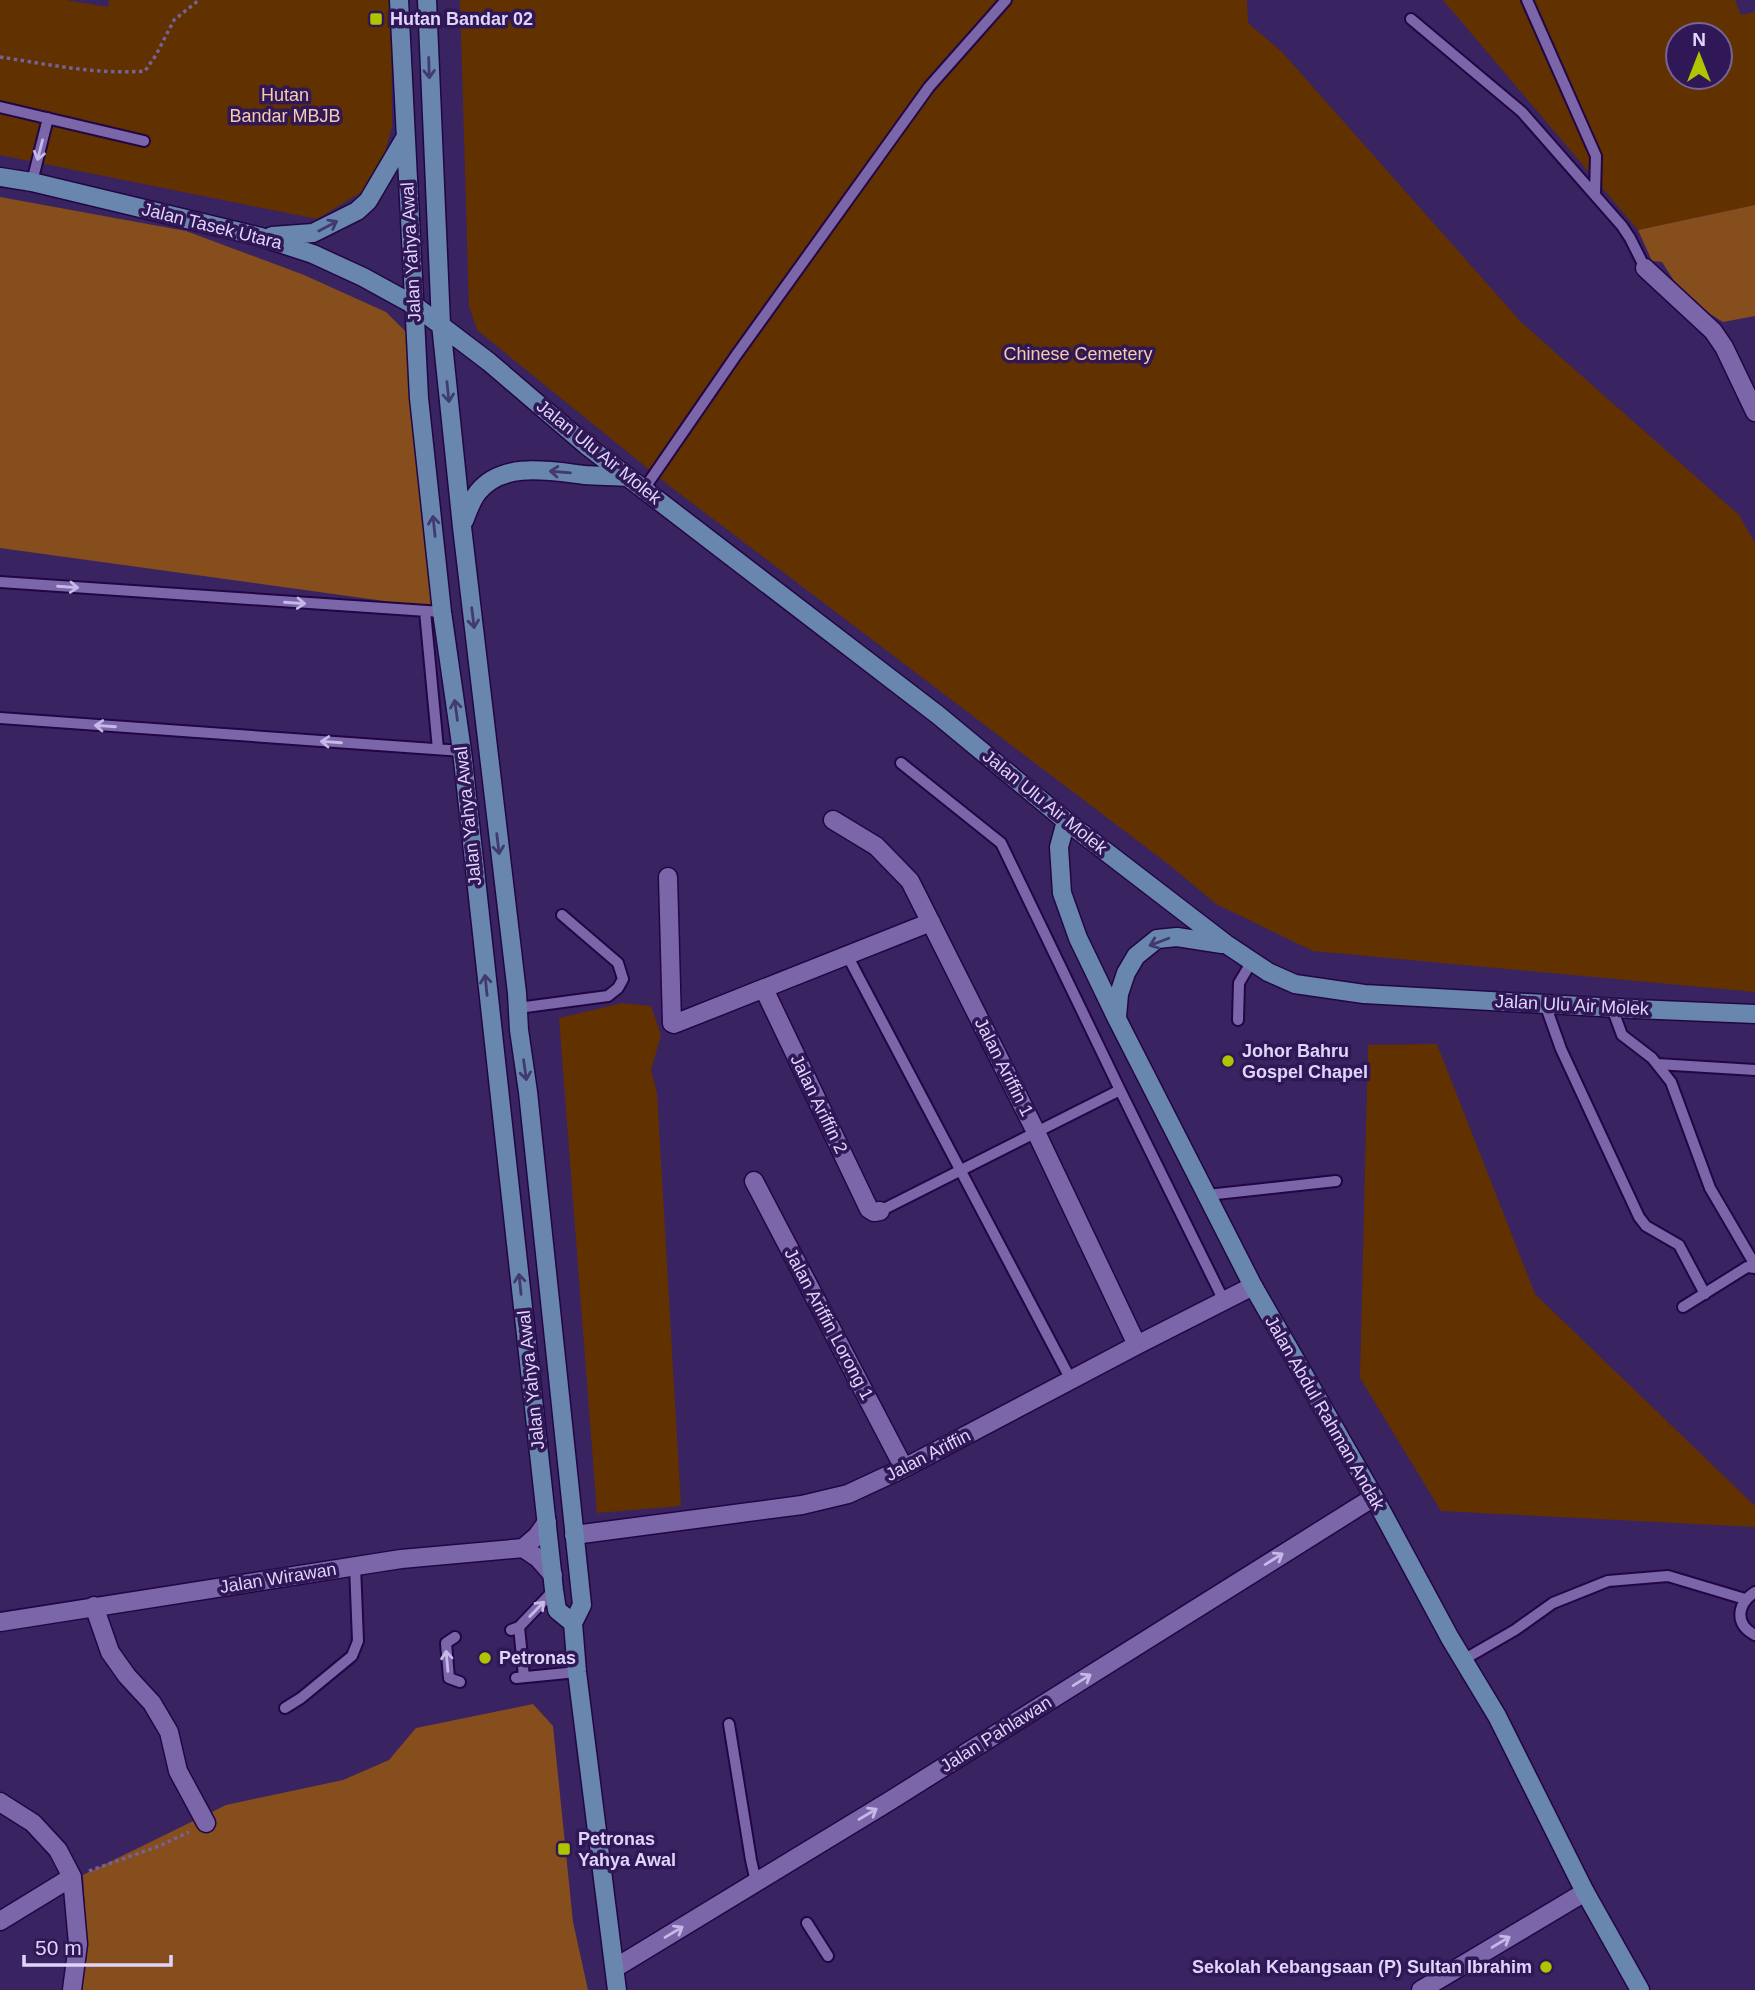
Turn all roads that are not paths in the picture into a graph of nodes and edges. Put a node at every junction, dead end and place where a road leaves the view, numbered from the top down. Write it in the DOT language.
graph roads {
  1 [pos="399,0"];
  2 [pos="427,0"];
  3 [pos="1006,0"];
  4 [pos="1527,0"];
  5 [pos="1411,19"];
  6 [pos="0,107"];
  7 [pos="48,118"];
  8 [pos="405,138"];
  9 [pos="144,141"];
  10 [pos="0,177"];
  11 [pos="32,182"];
  12 [pos="1595,194"];
  13 [pos="261,237"];
  14 [pos="1645,268"];
  15 [pos="414,305"];
  16 [pos="441,324"];
  17 [pos="1755,412"];
  18 [pos="628,477"];
  19 [pos="644,489"];
  20 [pos="462,527"];
  21 [pos="0,582"];
  22 [pos="434,611"];
  23 [pos="0,718"];
  24 [pos="433,749"];
  25 [pos="462,751"];
  26 [pos="901,763"];
  27 [pos="833,820"];
  28 [pos="1066,821"];
  29 [pos="668,877"];
  30 [pos="562,915"];
  31 [pos="931,922"];
  32 [pos="1226,944"];
  33 [pos="847,955"];
  34 [pos="1252,961"];
  35 [pos="764,989"];
  36 [pos="1545,1004"];
  37 [pos="518,1008"];
  38 [pos="1612,1008"];
  39 [pos="1755,1013"];
  40 [pos="1116,1019"];
  41 [pos="1238,1020"];
  42 [pos="1657,1064"];
  43 [pos="1755,1070"];
  44 [pos="1120,1090"];
  45 [pos="1036,1132"];
  46 [pos="961,1170"];
  47 [pos="754,1181"];
  48 [pos="1336,1181"];
  49 [pos="1207,1195"];
  50 [pos="880,1211"];
  51 [pos="1755,1266"];
  52 [pos="1253,1286"];
  53 [pos="1705,1294"];
  54 [pos="1224,1301"];
  55 [pos="1683,1307"];
  56 [pos="1137,1345"];
  57 [pos="1071,1380"];
  58 [pos="904,1468"];
  59 [pos="1374,1497"];
  60 [pos="547,1522"];
  61 [pos="574,1535"];
  62 [pos="523,1548"];
  63 [pos="355,1566"];
  64 [pos="554,1582"];
  65 [pos="1750,1596"];
  66 [pos="94,1606"];
  67 [pos="0,1622"];
  68 [pos="573,1623"];
  69 [pos="1755,1635"];
  70 [pos="455,1637"];
  71 [pos="1463,1660"];
  72 [pos="577,1672"];
  73 [pos="460,1682"];
  74 [pos="285,1708"];
  75 [pos="729,1724"];
  76 [pos="0,1802"];
  77 [pos="206,1823"];
  78 [pos="72,1877"];
  79 [pos="756,1882"];
  80 [pos="1585,1892"];
  81 [pos="0,1921"];
  82 [pos="807,1923"];
  83 [pos="828,1956"];
  84 [pos="615,1968"];
  85 [pos="72,1990"];
  86 [pos="617,1990"];
  87 [pos="1421,1990"];
  88 [pos="1640,1990"];
  1 -- 8 [label="main road, Jalan Yahya Awal"];
  2 -- 16 [label="main road, Jalan Yahya Awal, one-way"];
  3 -- 19 [label="lane"];
  4 -- 12 [label="lane"];
  5 -- 12 [label="lane"];
  6 -- 7 [label="lane"];
  7 -- 9 [label="lane"];
  7 -- 11 [label="lane, one-way"];
  13 -- 8 [label="main road, one-way"];
  8 -- 15 [label="main road, Jalan Yahya Awal"];
  10 -- 11 [label="main road, Jalan Tasek Utara"];
  11 -- 13 [label="main road, Jalan Tasek Utara"];
  12 -- 14 [label="lane"];
  13 -- 15 [label="main road, Jalan Tasek Utara"];
  14 -- 17 [label="street"];
  15 -- 16 [label="main road, Jalan Tasek Utara"];
  22 -- 15 [label="main road, Jalan Yahya Awal, one-way"];
  16 -- 18 [label="main road, Jalan Ulu Air Molek"];
  16 -- 20 [label="main road, Jalan Yahya Awal, one-way"];
  18 -- 19 [label="main road, Jalan Ulu Air Molek"];
  18 -- 20 [label="main road, one-way"];
  19 -- 28 [label="main road, Jalan Ulu Air Molek"];
  20 -- 37 [label="main road, Jalan Yahya Awal, one-way"];
  21 -- 22 [label="lane, one-way"];
  22 -- 24 [label="lane"];
  25 -- 22 [label="main road, Jalan Yahya Awal, one-way"];
  24 -- 23 [label="lane, one-way"];
  24 -- 25 [label="lane"];
  60 -- 25 [label="main road, Jalan Yahya Awal, one-way"];
  26 -- 44 [label="lane"];
  27 -- 31 [label="street, Jalan Ariffin 1"];
  28 -- 32 [label="main road, Jalan Ulu Air Molek"];
  28 -- 40 [label="main road, Jalan Abdul Rahman Andak"];
  29 -- 35 [label="street"];
  30 -- 37 [label="lane"];
  31 -- 33 [label="street"];
  31 -- 45 [label="street, Jalan Ariffin 1"];
  32 -- 34 [label="main road, Jalan Ulu Air Molek"];
  32 -- 40 [label="main road, one-way"];
  33 -- 35 [label="street"];
  33 -- 46 [label="lane"];
  34 -- 36 [label="main road, Jalan Ulu Air Molek"];
  34 -- 41 [label="lane"];
  35 -- 50 [label="street, Jalan Ariffin 2"];
  36 -- 38 [label="main road, Jalan Ulu Air Molek"];
  36 -- 53 [label="lane"];
  37 -- 61 [label="main road, Jalan Yahya Awal, one-way"];
  38 -- 39 [label="main road, Jalan Ulu Air Molek"];
  38 -- 42 [label="lane"];
  40 -- 49 [label="main road, Jalan Abdul Rahman Andak"];
  42 -- 43 [label="lane"];
  42 -- 51 [label="lane"];
  44 -- 45 [label="lane"];
  44 -- 54 [label="lane"];
  45 -- 46 [label="lane"];
  45 -- 56 [label="street, Jalan Ariffin 1"];
  46 -- 50 [label="lane"];
  46 -- 57 [label="lane"];
  47 -- 58 [label="street, Jalan Ariffin Lorong 1"];
  48 -- 49 [label="lane"];
  49 -- 52 [label="main road, Jalan Abdul Rahman Andak"];
  51 -- 53 [label="lane"];
  52 -- 54 [label="street, Jalan Ariffin"];
  52 -- 59 [label="main road, Jalan Abdul Rahman Andak"];
  53 -- 55 [label="lane"];
  54 -- 56 [label="street, Jalan Ariffin"];
  56 -- 57 [label="street, Jalan Ariffin"];
  57 -- 58 [label="street, Jalan Ariffin"];
  58 -- 61 [label="street, Jalan Ariffin"];
  59 -- 71 [label="main road, Jalan Abdul Rahman Andak"];
  79 -- 59 [label="street, Jalan Pahlawan, one-way"];
  60 -- 62 [label="street"];
  60 -- 64 [label="main road, Jalan Yahya Awal"];
  61 -- 68 [label="main road, Jalan Yahya Awal"];
  62 -- 63 [label="street, Jalan Wirawan"];
  62 -- 64 [label="street"];
  63 -- 66 [label="street, Jalan Wirawan"];
  63 -- 74 [label="lane"];
  64 -- 68 [label="main road, Jalan Yahya Awal"];
  72 -- 64 [label="lane, one-way"];
  65 -- 69 [label="lane"];
  65 -- 71 [label="lane"];
  66 -- 67 [label="street, Jalan Wirawan"];
  66 -- 77 [label="street"];
  68 -- 72 [label="main road, Jalan Yahya Awal"];
  73 -- 70 [label="lane, one-way"];
  71 -- 80 [label="main road, Jalan Abdul Rahman Andak"];
  72 -- 84 [label="main road, Jalan Yahya Awal"];
  75 -- 79 [label="lane"];
  76 -- 78 [label="street"];
  78 -- 81 [label="street"];
  78 -- 85 [label="street"];
  84 -- 79 [label="street, Jalan Pahlawan, one-way"];
  87 -- 80 [label="street, one-way"];
  80 -- 88 [label="main road, Jalan Abdul Rahman Andak"];
  82 -- 83 [label="lane"];
  84 -- 86 [label="main road, Jalan Yahya Awal"];
}
